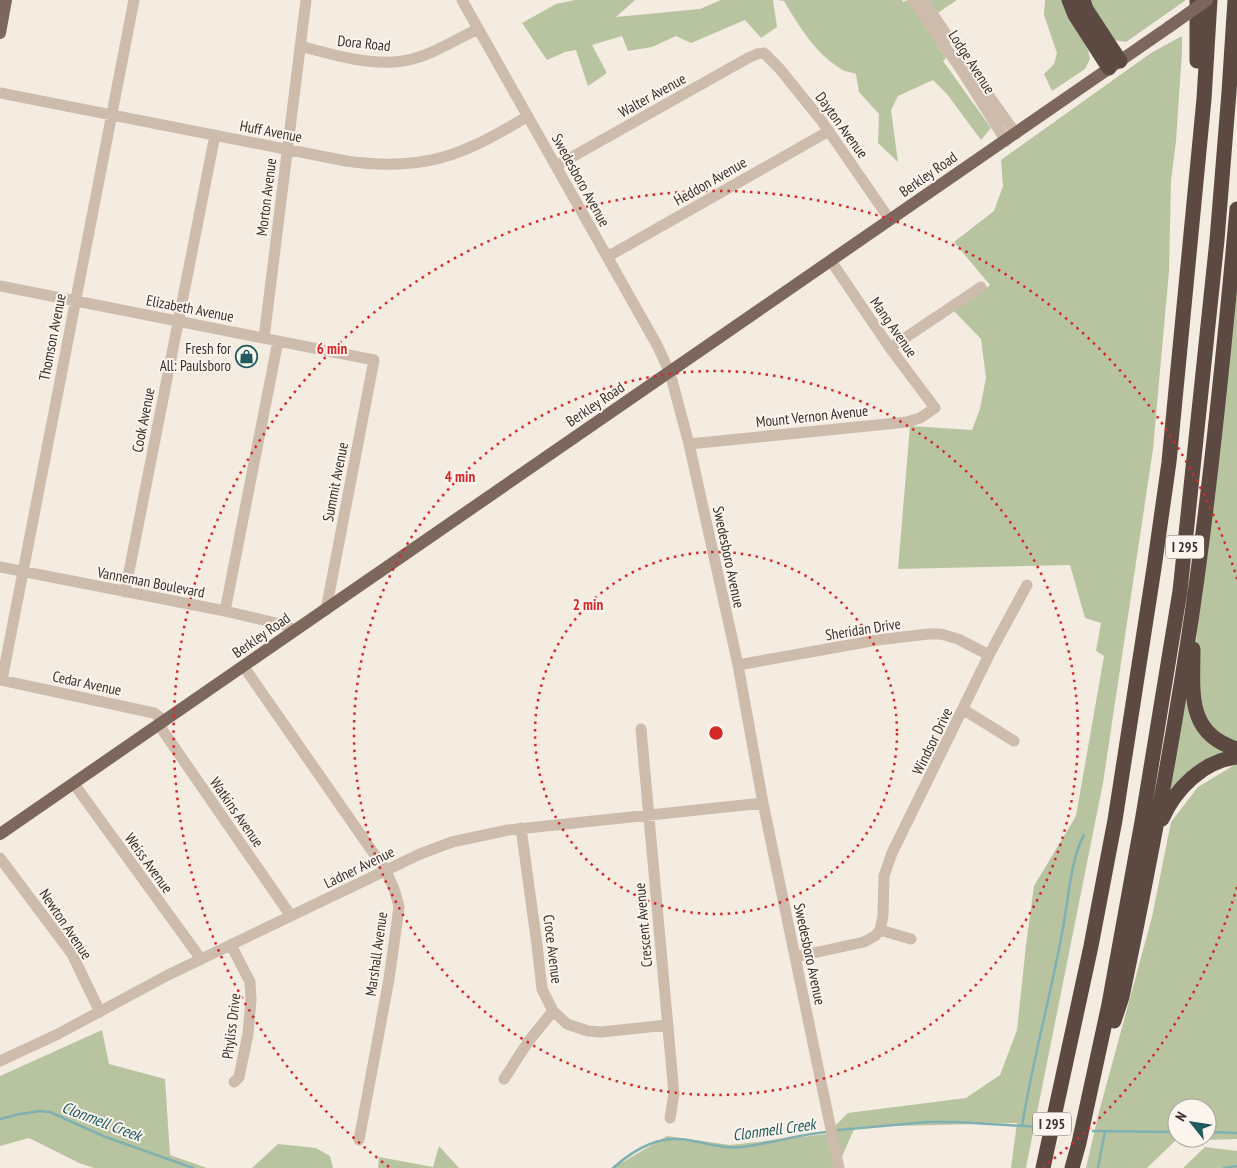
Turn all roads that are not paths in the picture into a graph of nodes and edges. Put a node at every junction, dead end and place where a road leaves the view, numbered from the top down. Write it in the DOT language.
graph roads {
  1 [pos="6,0"];
  2 [pos="134,0"];
  3 [pos="306,0"];
  4 [pos="462,0"];
  5 [pos="913,0"];
  6 [pos="923,0"];
  7 [pos="1068,0"];
  8 [pos="1083,0"];
  9 [pos="1197,0"];
  10 [pos="1209,0"];
  11 [pos="1235,0"];
  12 [pos="478,29"];
  13 [pos="0,32"];
  14 [pos="300,46"];
  15 [pos="764,53"];
  16 [pos="1114,64"];
  17 [pos="0,93"];
  18 [pos="110,115"];
  19 [pos="528,116"];
  20 [pos="829,131"];
  21 [pos="215,135"];
  22 [pos="1011,137"];
  23 [pos="287,149"];
  24 [pos="556,166"];
  25 [pos="1237,209"];
  26 [pos="890,220"];
  27 [pos="607,257"];
  28 [pos="831,261"];
  29 [pos="0,286"];
  30 [pos="981,287"];
  31 [pos="75,301"];
  32 [pos="178,321"];
  33 [pos="264,338"];
  34 [pos="278,341"];
  35 [pos="890,348"];
  36 [pos="374,360"];
  37 [pos="670,372"];
  38 [pos="935,408"];
  39 [pos="689,444"];
  40 [pos="1169,462"];
  41 [pos="0,567"];
  42 [pos="22,572"];
  43 [pos="1027,585"];
  44 [pos="125,592"];
  45 [pos="1192,607"];
  46 [pos="326,610"];
  47 [pos="224,611"];
  48 [pos="296,630"];
  49 [pos="989,655"];
  50 [pos="738,665"];
  51 [pos="244,667"];
  52 [pos="1,680"];
  53 [pos="964,710"];
  54 [pos="162,723"];
  55 [pos="641,729"];
  56 [pos="1014,741"];
  57 [pos="1237,749"];
  58 [pos="1237,757"];
  59 [pos="74,784"];
  60 [pos="763,803"];
  61 [pos="648,815"];
  62 [pos="521,828"];
  63 [pos="0,834"];
  64 [pos="1155,834"];
  65 [pos="0,858"];
  66 [pos="386,871"];
  67 [pos="291,916"];
  68 [pos="880,930"];
  69 [pos="911,939"];
  70 [pos="230,945"];
  71 [pos="795,956"];
  72 [pos="201,959"];
  73 [pos="553,1011"];
  74 [pos="100,1012"];
  75 [pos="667,1025"];
  76 [pos="0,1061"];
  77 [pos="504,1079"];
  78 [pos="234,1082"];
  79 [pos="1091,1089"];
  80 [pos="670,1118"];
  81 [pos="359,1140"];
  82 [pos="839,1168"];
  83 [pos="1043,1168"];
  84 [pos="1072,1168"];
  1 -- 13 [label="main road"];
  2 -- 18 [label="street, Thomson Avenue"];
  3 -- 14 [label="street, Morton Avenue"];
  4 -- 12 [label="street, Swedesboro Avenue"];
  5 -- 22 [label="street, Lodge Avenue"];
  6 -- 22 [label="street, Lodge Avenue"];
  7 -- 16 [label="highway"];
  8 -- 16 [label="highway"];
  9 -- 40 [label="highway"];
  10 -- 16 [label="main road, Berkley Road, bridge"];
  10 -- 40 [label="highway, I 295"];
  11 -- 79 [label="highway, I 295"];
  12 -- 14 [label="street, Dora Road"];
  12 -- 19 [label="street, Swedesboro Avenue"];
  14 -- 23 [label="street, Morton Avenue"];
  15 -- 20 [label="street, Dayton Avenue"];
  15 -- 24 [label="street, Walter Avenue"];
  16 -- 22 [label="main road, Berkley Road"];
  17 -- 18 [label="street, Huff Avenue"];
  18 -- 21 [label="street, Huff Avenue"];
  18 -- 31 [label="street, Thomson Avenue"];
  19 -- 23 [label="street, Huff Avenue"];
  19 -- 24 [label="street, Swedesboro Avenue"];
  20 -- 26 [label="street, Dayton Avenue"];
  20 -- 27 [label="street, Heddon Avenue"];
  21 -- 23 [label="street, Huff Avenue"];
  21 -- 32 [label="street, Cook Avenue"];
  22 -- 26 [label="main road, Berkley Road"];
  23 -- 33 [label="street, Morton Avenue"];
  24 -- 27 [label="street, Swedesboro Avenue"];
  25 -- 45 [label="highway"];
  26 -- 28 [label="main road, Berkley Road"];
  27 -- 37 [label="street, Swedesboro Avenue"];
  28 -- 35 [label="street, Mang Avenue"];
  28 -- 37 [label="main road, Berkley Road"];
  29 -- 31 [label="street, Elizabeth Avenue"];
  30 -- 35 [label="street"];
  31 -- 32 [label="street, Elizabeth Avenue"];
  31 -- 42 [label="street, Thomson Avenue"];
  32 -- 33 [label="street, Elizabeth Avenue"];
  32 -- 44 [label="street, Cook Avenue"];
  33 -- 34 [label="street, Elizabeth Avenue"];
  34 -- 36 [label="street, Elizabeth Avenue"];
  34 -- 47 [label="street"];
  35 -- 38 [label="street, Mang Avenue"];
  36 -- 46 [label="street, Summit Avenue"];
  37 -- 39 [label="street, Swedesboro Avenue"];
  37 -- 46 [label="main road, Berkley Road"];
  38 -- 39 [label="street, Mount Vernon Avenue"];
  39 -- 50 [label="street, Swedesboro Avenue"];
  40 -- 83 [label="highway, I 295"];
  41 -- 42 [label="street, Vanneman Boulevard"];
  42 -- 44 [label="street, Vanneman Boulevard"];
  42 -- 52 [label="street, Thomson Avenue"];
  43 -- 49 [label="street, Windsor Drive"];
  44 -- 47 [label="street, Vanneman Boulevard"];
  45 -- 57 [label="highway"];
  45 -- 64 [label="highway"];
  46 -- 48 [label="main road, Berkley Road"];
  47 -- 48 [label="street, Vanneman Boulevard"];
  48 -- 51 [label="main road, Berkley Road"];
  49 -- 50 [label="street, Sheridan Drive"];
  49 -- 53 [label="street, Windsor Drive"];
  50 -- 60 [label="street, Swedesboro Avenue"];
  51 -- 54 [label="main road, Berkley Road"];
  51 -- 66 [label="street, Marshall Avenue"];
  52 -- 54 [label="street, Cedar Avenue"];
  53 -- 56 [label="street"];
  53 -- 68 [label="street, Windsor Drive"];
  54 -- 59 [label="main road, Berkley Road"];
  54 -- 67 [label="street, Watkins Avenue"];
  55 -- 61 [label="street, Crescent Avenue"];
  58 -- 64 [label="highway"];
  59 -- 63 [label="main road, Berkley Road"];
  59 -- 72 [label="street, Weiss Avenue"];
  60 -- 61 [label="street, Ladner Avenue"];
  60 -- 71 [label="street, Swedesboro Avenue"];
  61 -- 62 [label="street, Ladner Avenue"];
  61 -- 75 [label="street, Crescent Avenue"];
  62 -- 66 [label="street, Ladner Avenue"];
  62 -- 73 [label="street, Croce Avenue"];
  64 -- 79 [label="highway"];
  65 -- 74 [label="street, Newton Avenue"];
  66 -- 67 [label="street, Ladner Avenue"];
  66 -- 81 [label="street, Marshall Avenue"];
  67 -- 70 [label="street, Ladner Avenue"];
  68 -- 69 [label="street"];
  68 -- 71 [label="street"];
  70 -- 72 [label="street, Ladner Avenue"];
  70 -- 78 [label="street, Phyliss Drive"];
  71 -- 82 [label="street, Swedesboro Avenue"];
  72 -- 74 [label="street, Ladner Avenue"];
  73 -- 75 [label="street, Croce Avenue"];
  73 -- 77 [label="street"];
  74 -- 76 [label="street, Ladner Avenue"];
  75 -- 80 [label="street, Crescent Avenue"];
  79 -- 84 [label="highway, I 295"];
}
